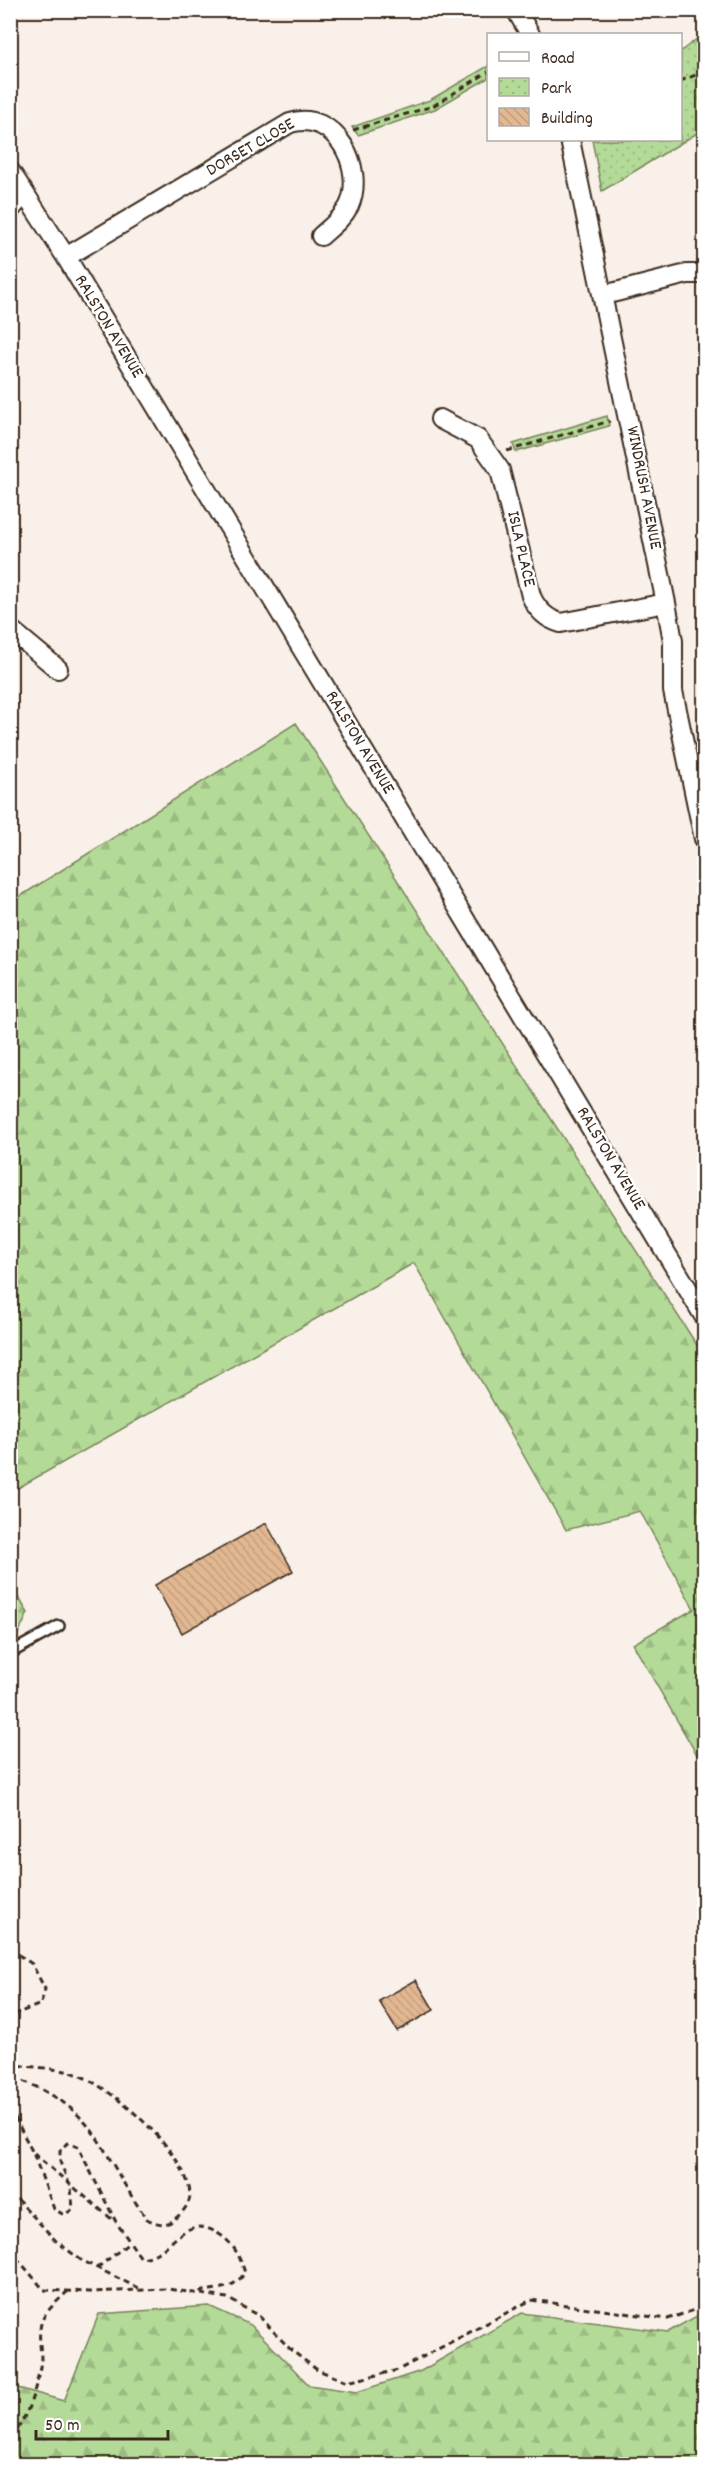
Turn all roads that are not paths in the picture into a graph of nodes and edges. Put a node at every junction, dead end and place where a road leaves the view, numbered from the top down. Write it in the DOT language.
graph roads {
  1 [pos="516,10"];
  2 [pos="529,33"];
  3 [pos="570,141"];
  4 [pos="10,171"];
  5 [pos="24,194"];
  6 [pos="10,210"];
  7 [pos="321,236"];
  8 [pos="66,257"];
  9 [pos="705,274"];
  10 [pos="604,295"];
  11 [pos="440,419"];
  12 [pos="666,603"];
  13 [pos="10,629"];
  14 [pos="58,669"];
  15 [pos="705,838"];
  16 [pos="705,1316"];
  17 [pos="59,1626"];
  18 [pos="10,1653"];
  1 -- 2 [label="street"];
  3 -- 10 [label="street, WINDRUSH AVENUE"];
  4 -- 5 [label="street, RALSTON AVENUE"];
  5 -- 6 [label="street"];
  5 -- 8 [label="street, RALSTON AVENUE"];
  7 -- 8 [label="street, DORSET CLOSE"];
  8 -- 16 [label="street, RALSTON AVENUE"];
  9 -- 10 [label="street"];
  10 -- 12 [label="street, WINDRUSH AVENUE"];
  11 -- 12 [label="street, ISLA PLACE"];
  12 -- 15 [label="street, WINDRUSH AVENUE"];
  13 -- 14 [label="street"];
  17 -- 18 [label="lane"];
}
